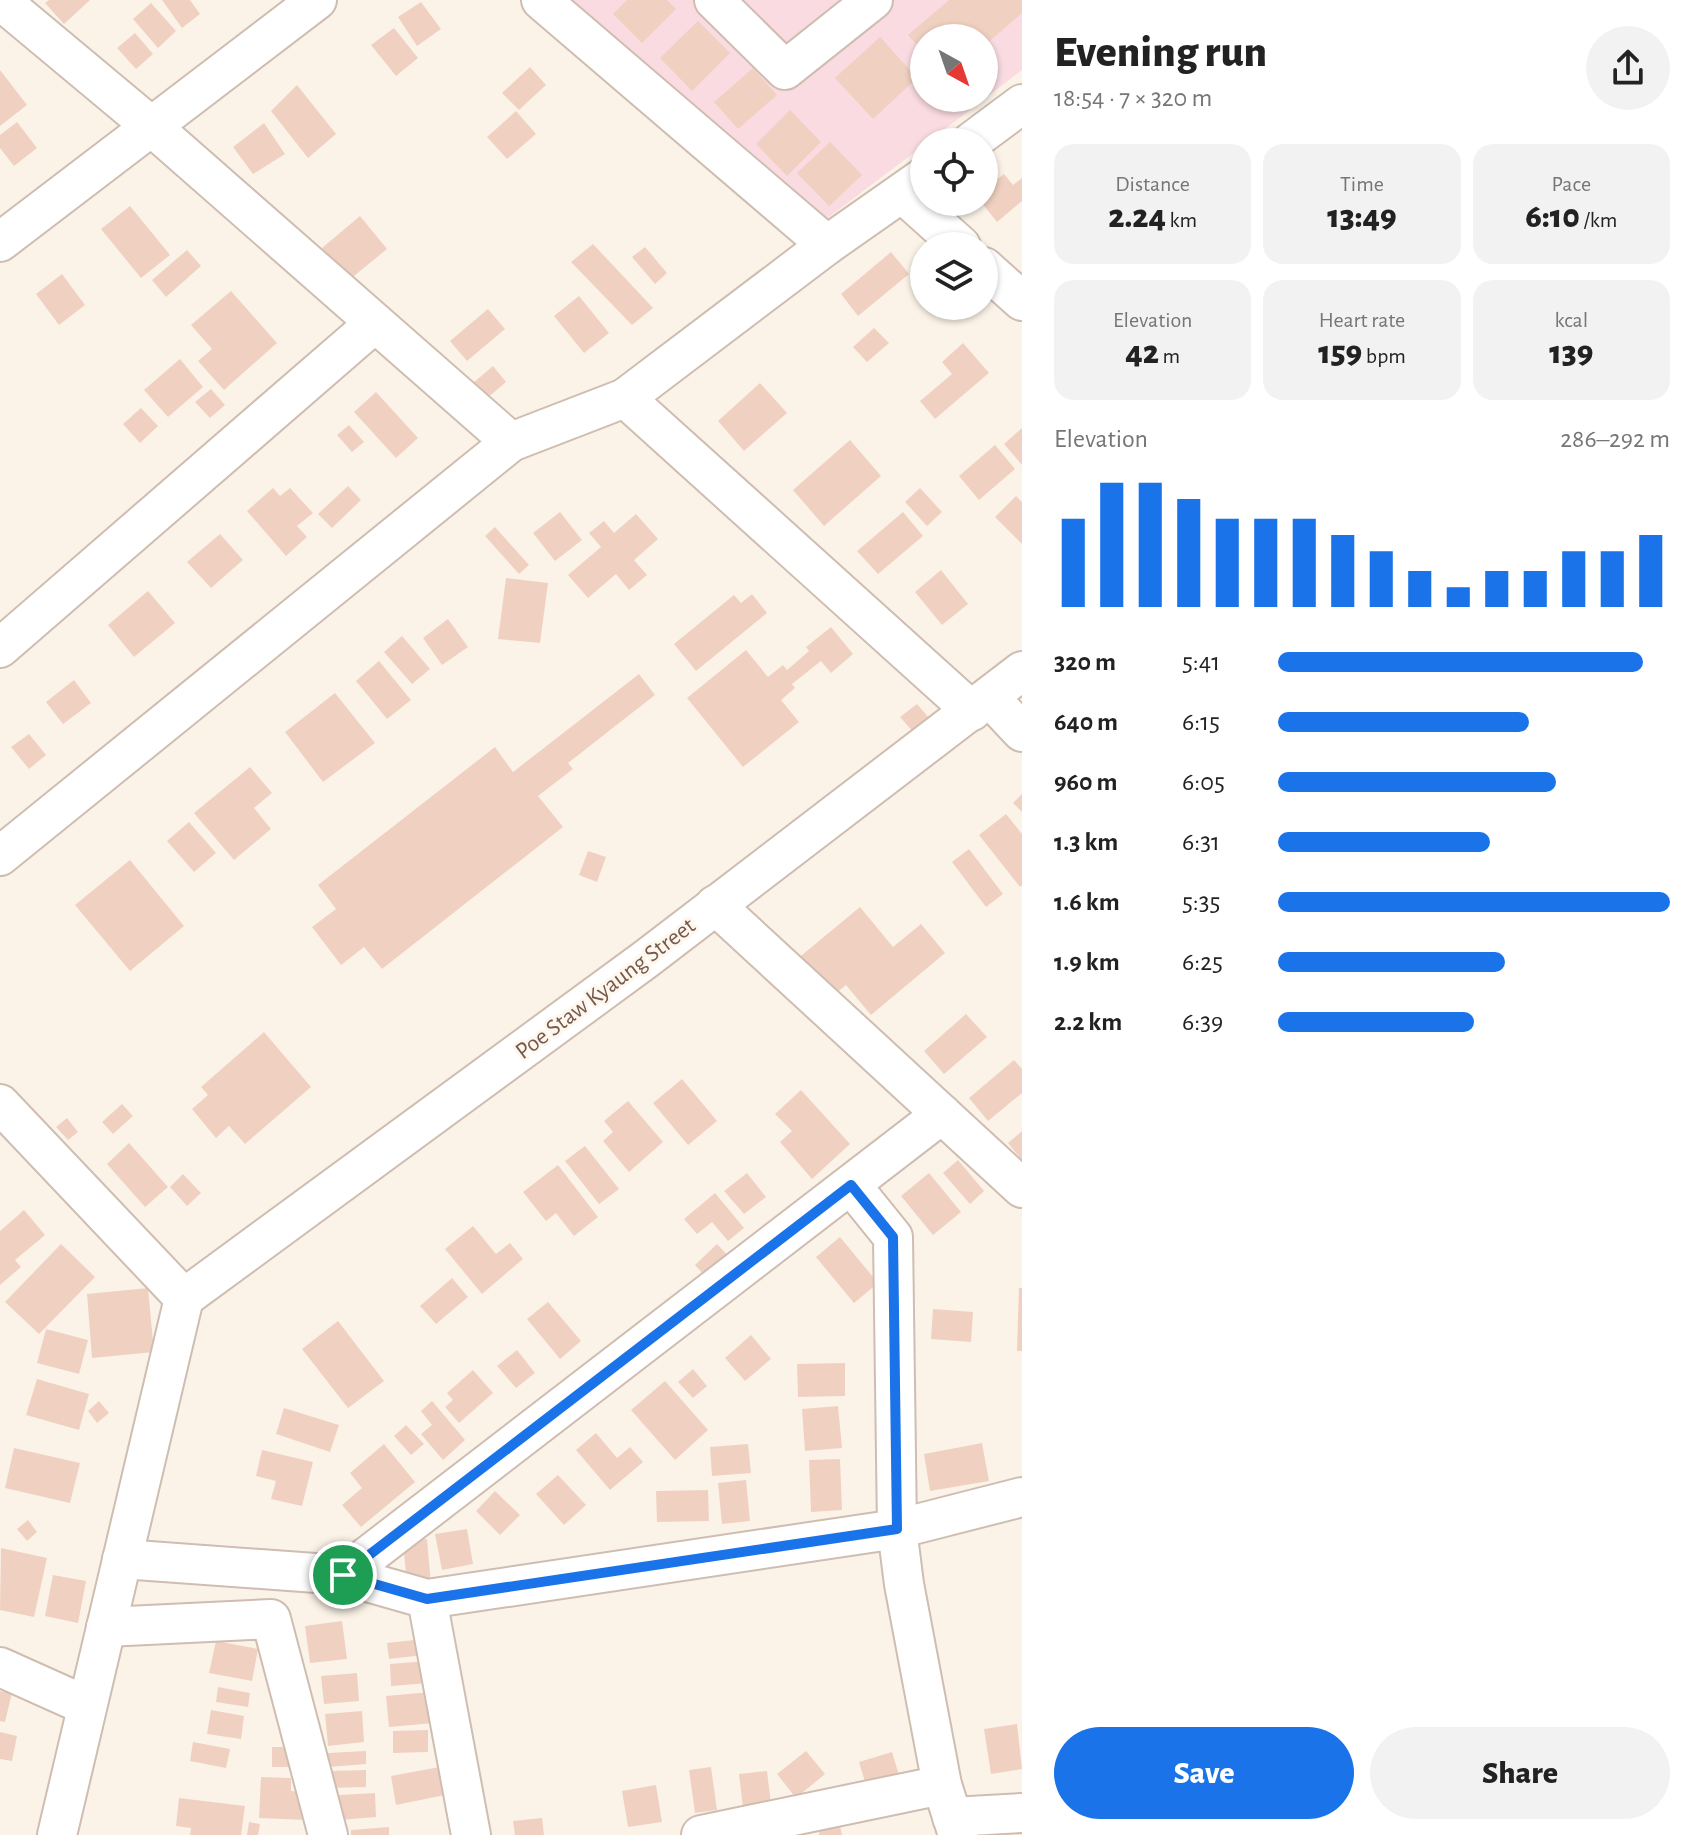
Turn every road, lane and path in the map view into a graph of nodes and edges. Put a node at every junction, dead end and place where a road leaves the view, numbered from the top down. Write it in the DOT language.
graph roads {
  1 [pos="0,0"];
  2 [pos="317,0"];
  3 [pos="541,0"];
  4 [pos="714,0"];
  5 [pos="873,0"];
  6 [pos="1022,104"];
  7 [pos="151,126"];
  8 [pos="990,128"];
  9 [pos="910,187"];
  10 [pos="937,216"];
  11 [pos="950,232"];
  12 [pos="0,242"];
  13 [pos="827,245"];
  14 [pos="998,280"];
  15 [pos="1022,301"];
  16 [pos="375,323"];
  17 [pos="625,398"];
  18 [pos="511,442"];
  19 [pos="0,648"];
  20 [pos="1022,671"];
  21 [pos="981,704"];
  22 [pos="1022,732"];
  23 [pos="0,856"];
  24 [pos="715,905"];
  25 [pos="0,1104"];
  26 [pos="942,1114"];
  27 [pos="851,1185"];
  28 [pos="1022,1188"];
  29 [pos="184,1298"];
  30 [pos="1022,1497"];
  31 [pos="897,1529"];
  32 [pos="122,1559"];
  33 [pos="343,1575"];
  34 [pos="427,1599"];
  35 [pos="106,1627"];
  36 [pos="0,1667"];
  37 [pos="87,1706"];
  38 [pos="951,1813"];
  39 [pos="1022,1813"];
  40 [pos="775,1828"];
  41 [pos="57,1835"];
  42 [pos="328,1835"];
  43 [pos="471,1835"];
  44 [pos="701,1835"];
  1 -- 7 [label="street"];
  2 -- 7 [label="street"];
  3 -- 13 [label="street"];
  4 -- 5 [label="street"];
  6 -- 8 [label="street"];
  7 -- 12 [label="street"];
  7 -- 16 [label="street"];
  9 -- 13 [label="street"];
  10 -- 11 [label="street"];
  13 -- 17 [label="street"];
  14 -- 15 [label="street"];
  16 -- 18 [label="street"];
  16 -- 19 [label="street"];
  17 -- 18 [label="street"];
  17 -- 21 [label="street"];
  18 -- 23 [label="street"];
  20 -- 21 [label="street, Poe Staw Kyaung Street"];
  21 -- 22 [label="street"];
  21 -- 24 [label="street, Poe Staw Kyaung Street"];
  24 -- 26 [label="street"];
  24 -- 29 [label="street, Poe Staw Kyaung Street"];
  25 -- 29 [label="street"];
  26 -- 27 [label="street"];
  26 -- 28 [label="street"];
  27 -- 31 [label="street"];
  27 -- 33 [label="street"];
  29 -- 32 [label="street"];
  30 -- 31 [label="street"];
  31 -- 34 [label="street"];
  31 -- 38 [label="street"];
  32 -- 33 [label="street"];
  32 -- 35 [label="street"];
  33 -- 34 [label="street"];
  34 -- 43 [label="street"];
  35 -- 37 [label="street"];
  35 -- 42 [label="street"];
  36 -- 37 [label="street"];
  37 -- 41 [label="street"];
  38 -- 39 [label="street"];
  38 -- 40 [label="street"];
  40 -- 44 [label="street"];
}
